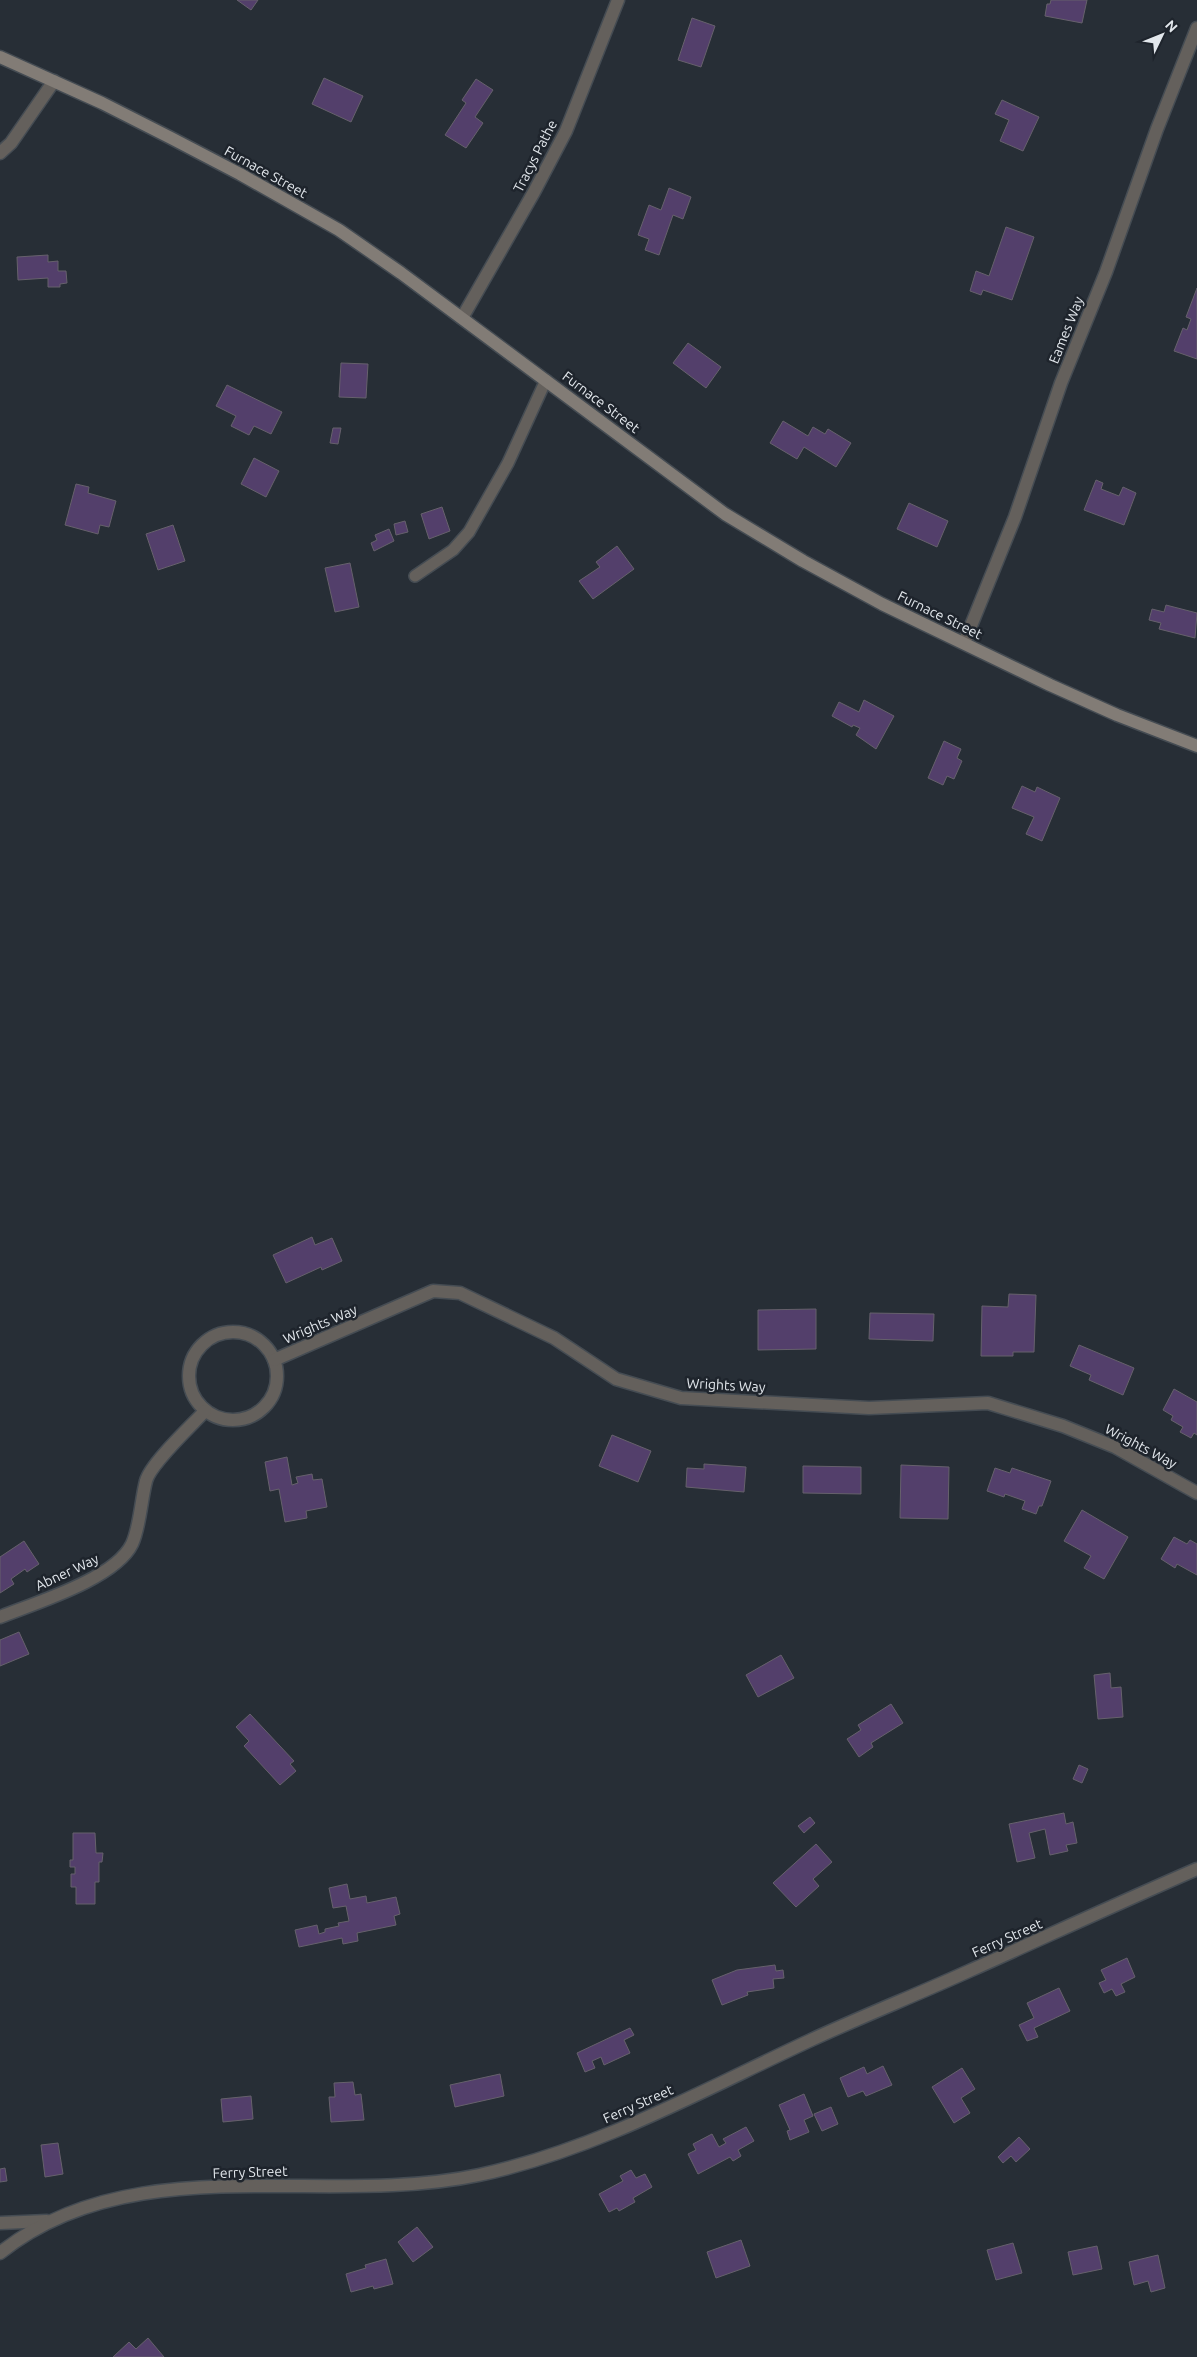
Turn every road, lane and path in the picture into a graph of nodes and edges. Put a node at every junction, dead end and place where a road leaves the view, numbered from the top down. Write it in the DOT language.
graph roads {
  1 [pos="618,0"];
  2 [pos="1197,28"];
  3 [pos="0,57"];
  4 [pos="54,81"];
  5 [pos="0,153"];
  6 [pos="462,318"];
  7 [pos="546,380"];
  8 [pos="415,576"];
  9 [pos="964,643"];
  10 [pos="1197,746"];
  11 [pos="274,1360"];
  12 [pos="205,1411"];
  13 [pos="1197,1493"];
  14 [pos="0,1617"];
  15 [pos="1197,1869"];
  16 [pos="53,2220"];
  17 [pos="0,2223"];
  18 [pos="0,2253"];
  1 -- 6 [label="street, Tracys Pathe"];
  2 -- 9 [label="street, Eames Way"];
  3 -- 4 [label="main road, Furnace Street"];
  4 -- 5 [label="street"];
  4 -- 6 [label="main road, Furnace Street"];
  6 -- 7 [label="main road, Furnace Street"];
  7 -- 8 [label="lane"];
  7 -- 9 [label="main road, Furnace Street"];
  9 -- 10 [label="main road, Furnace Street"];
  11 -- 12 [label="street"];
  11 -- 12 [label="street"];
  11 -- 13 [label="street, Wrights Way"];
  12 -- 14 [label="street, Abner Way"];
  15 -- 16 [label="street, Ferry Street"];
  16 -- 17 [label="street, Ferry Street"];
  16 -- 18 [label="street, Ferry Street"];
}
